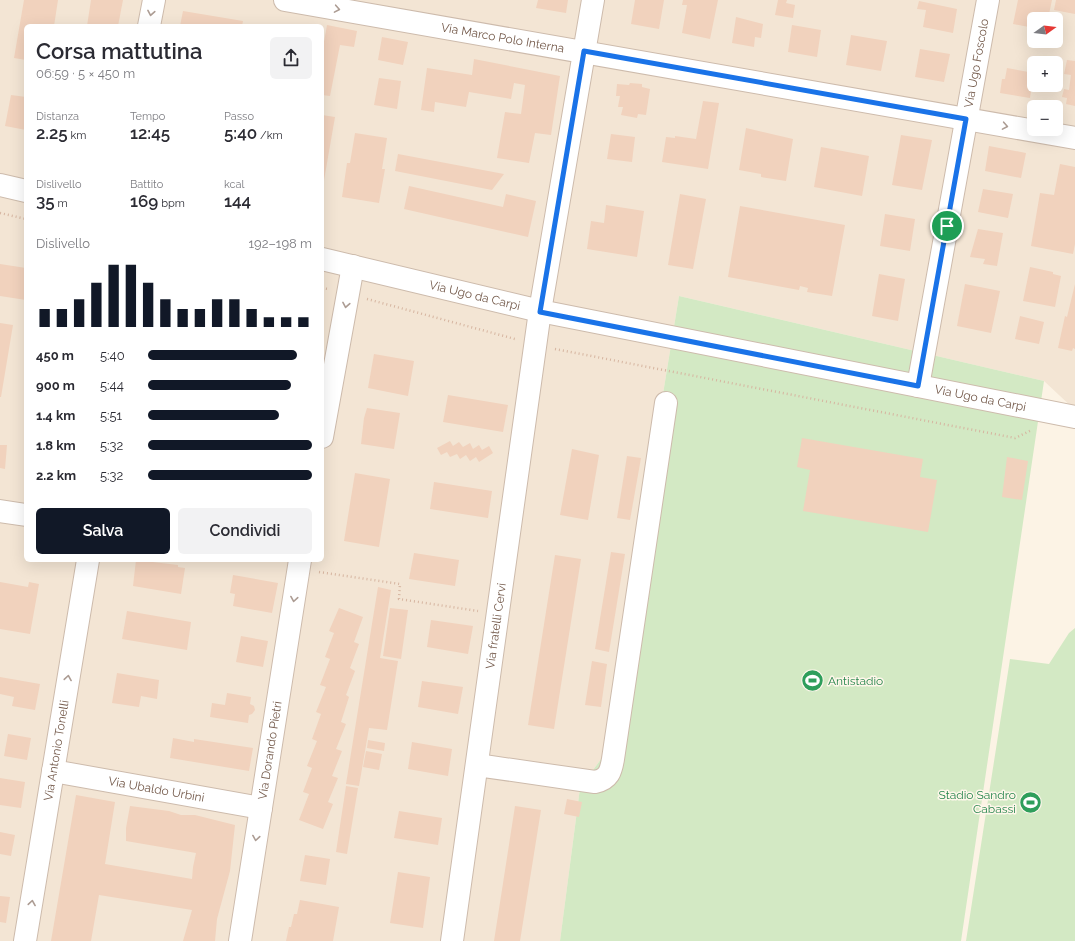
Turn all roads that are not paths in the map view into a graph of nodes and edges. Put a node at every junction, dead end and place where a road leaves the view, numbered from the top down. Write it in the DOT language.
graph roads {
  1 [pos="154,0"];
  2 [pos="285,0"];
  3 [pos="593,0"];
  4 [pos="988,0"];
  5 [pos="149,24"];
  6 [pos="584,51"];
  7 [pos="966,119"];
  8 [pos="1075,138"];
  9 [pos="0,185"];
  10 [pos="24,191"];
  11 [pos="324,259"];
  12 [pos="353,266"];
  13 [pos="540,312"];
  14 [pos="918,386"];
  15 [pos="666,403"];
  16 [pos="1075,417"];
  17 [pos="324,426"];
  18 [pos="0,511"];
  19 [pos="24,515"];
  20 [pos="88,562"];
  21 [pos="299,565"];
  22 [pos="477,765"];
  23 [pos="53,771"];
  24 [pos="261,808"];
  25 [pos="25,941"];
  26 [pos="240,941"];
  27 [pos="452,941"];
  1 -- 5 [label="street, one-way"];
  2 -- 6 [label="street, Via Marco Polo Interna, one-way"];
  3 -- 6 [label="street, Via fratelli Cervi"];
  4 -- 7 [label="street, Via Ugo Foscolo"];
  6 -- 7 [label="street, Via Marco Polo Interna"];
  6 -- 13 [label="street, Via fratelli Cervi"];
  7 -- 8 [label="street, Via Marco Polo Interna, one-way"];
  7 -- 14 [label="street, Via Ugo Foscolo"];
  9 -- 10 [label="street"];
  11 -- 12 [label="street, Via Ugo da Carpi"];
  12 -- 13 [label="street, Via Ugo da Carpi"];
  12 -- 17 [label="street, one-way"];
  13 -- 14 [label="street, Via Ugo da Carpi"];
  13 -- 22 [label="street, Via fratelli Cervi"];
  14 -- 16 [label="street, Via Ugo da Carpi"];
  15 -- 22 [label="street"];
  18 -- 19 [label="street"];
  23 -- 20 [label="street, Via Antonio Tonelli, one-way"];
  21 -- 24 [label="street, Via Dorando Pietri, one-way"];
  22 -- 27 [label="street, Via fratelli Cervi"];
  23 -- 24 [label="street, Via Ubaldo Urbini"];
  25 -- 23 [label="street, Via Antonio Tonelli, one-way"];
  24 -- 26 [label="street, Via Dorando Pietri, one-way"];
}
